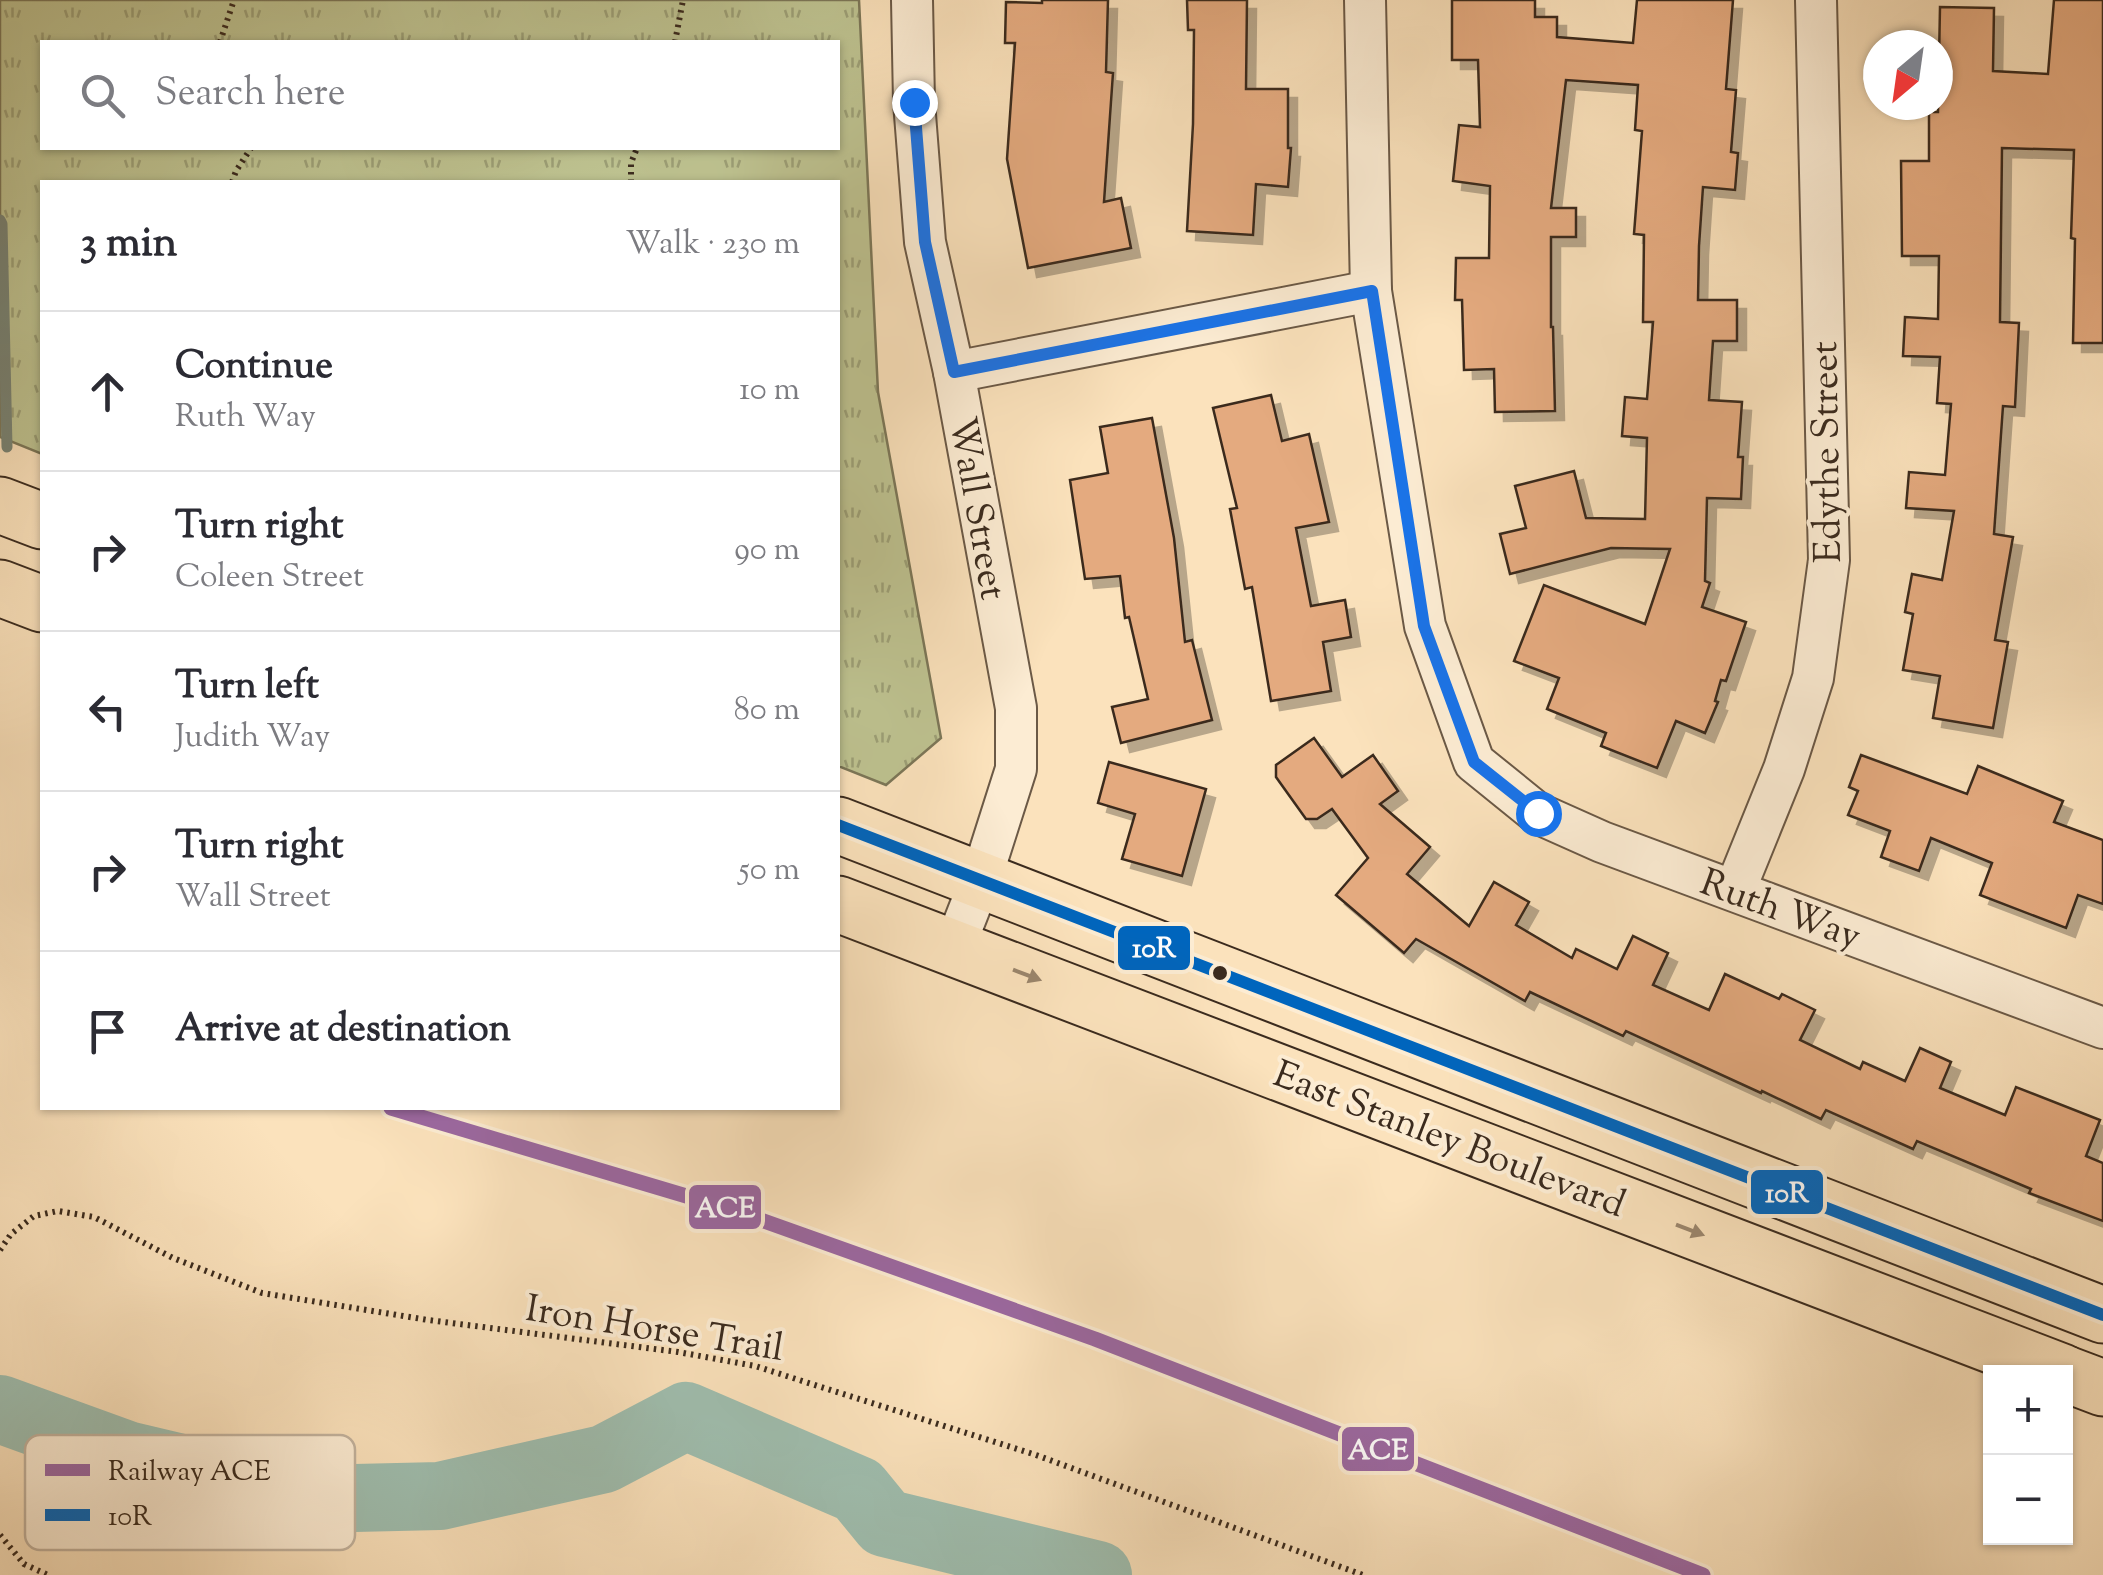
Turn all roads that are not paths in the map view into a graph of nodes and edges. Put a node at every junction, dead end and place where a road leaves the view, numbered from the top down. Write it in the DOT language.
graph roads {
  1 [pos="912,0"];
  2 [pos="1365,0"];
  3 [pos="1816,0"];
  4 [pos="1372,291"];
  5 [pos="954,372"];
  6 [pos="0,505"];
  7 [pos="40,521"];
  8 [pos="0,588"];
  9 [pos="40,603"];
  10 [pos="840,826"];
  11 [pos="981,880"];
  12 [pos="1735,890"];
  13 [pos="840,905"];
  14 [pos="954,948"];
  15 [pos="2103,1028"];
  16 [pos="2103,1315"];
  17 [pos="2043,1365"];
  18 [pos="2073,1376"];
  19 [pos="2103,1388"];
  1 -- 5 [label="street, Wall Street"];
  2 -- 4 [label="street"];
  3 -- 12 [label="street, Edythe Street"];
  4 -- 5 [label="street"];
  4 -- 12 [label="street, Ruth Way"];
  5 -- 11 [label="street, Wall Street"];
  6 -- 7 [label="main road"];
  8 -- 9 [label="main road"];
  10 -- 11 [label="main road, East Stanley Boulevard"];
  11 -- 14 [label="street, Wall Street"];
  11 -- 16 [label="main road, East Stanley Boulevard"];
  12 -- 15 [label="street, Ruth Way"];
  13 -- 14 [label="main road, East Stanley Boulevard"];
  14 -- 17 [label="main road, East Stanley Boulevard, one-way"];
  18 -- 19 [label="main road, East Stanley Boulevard"];
}
